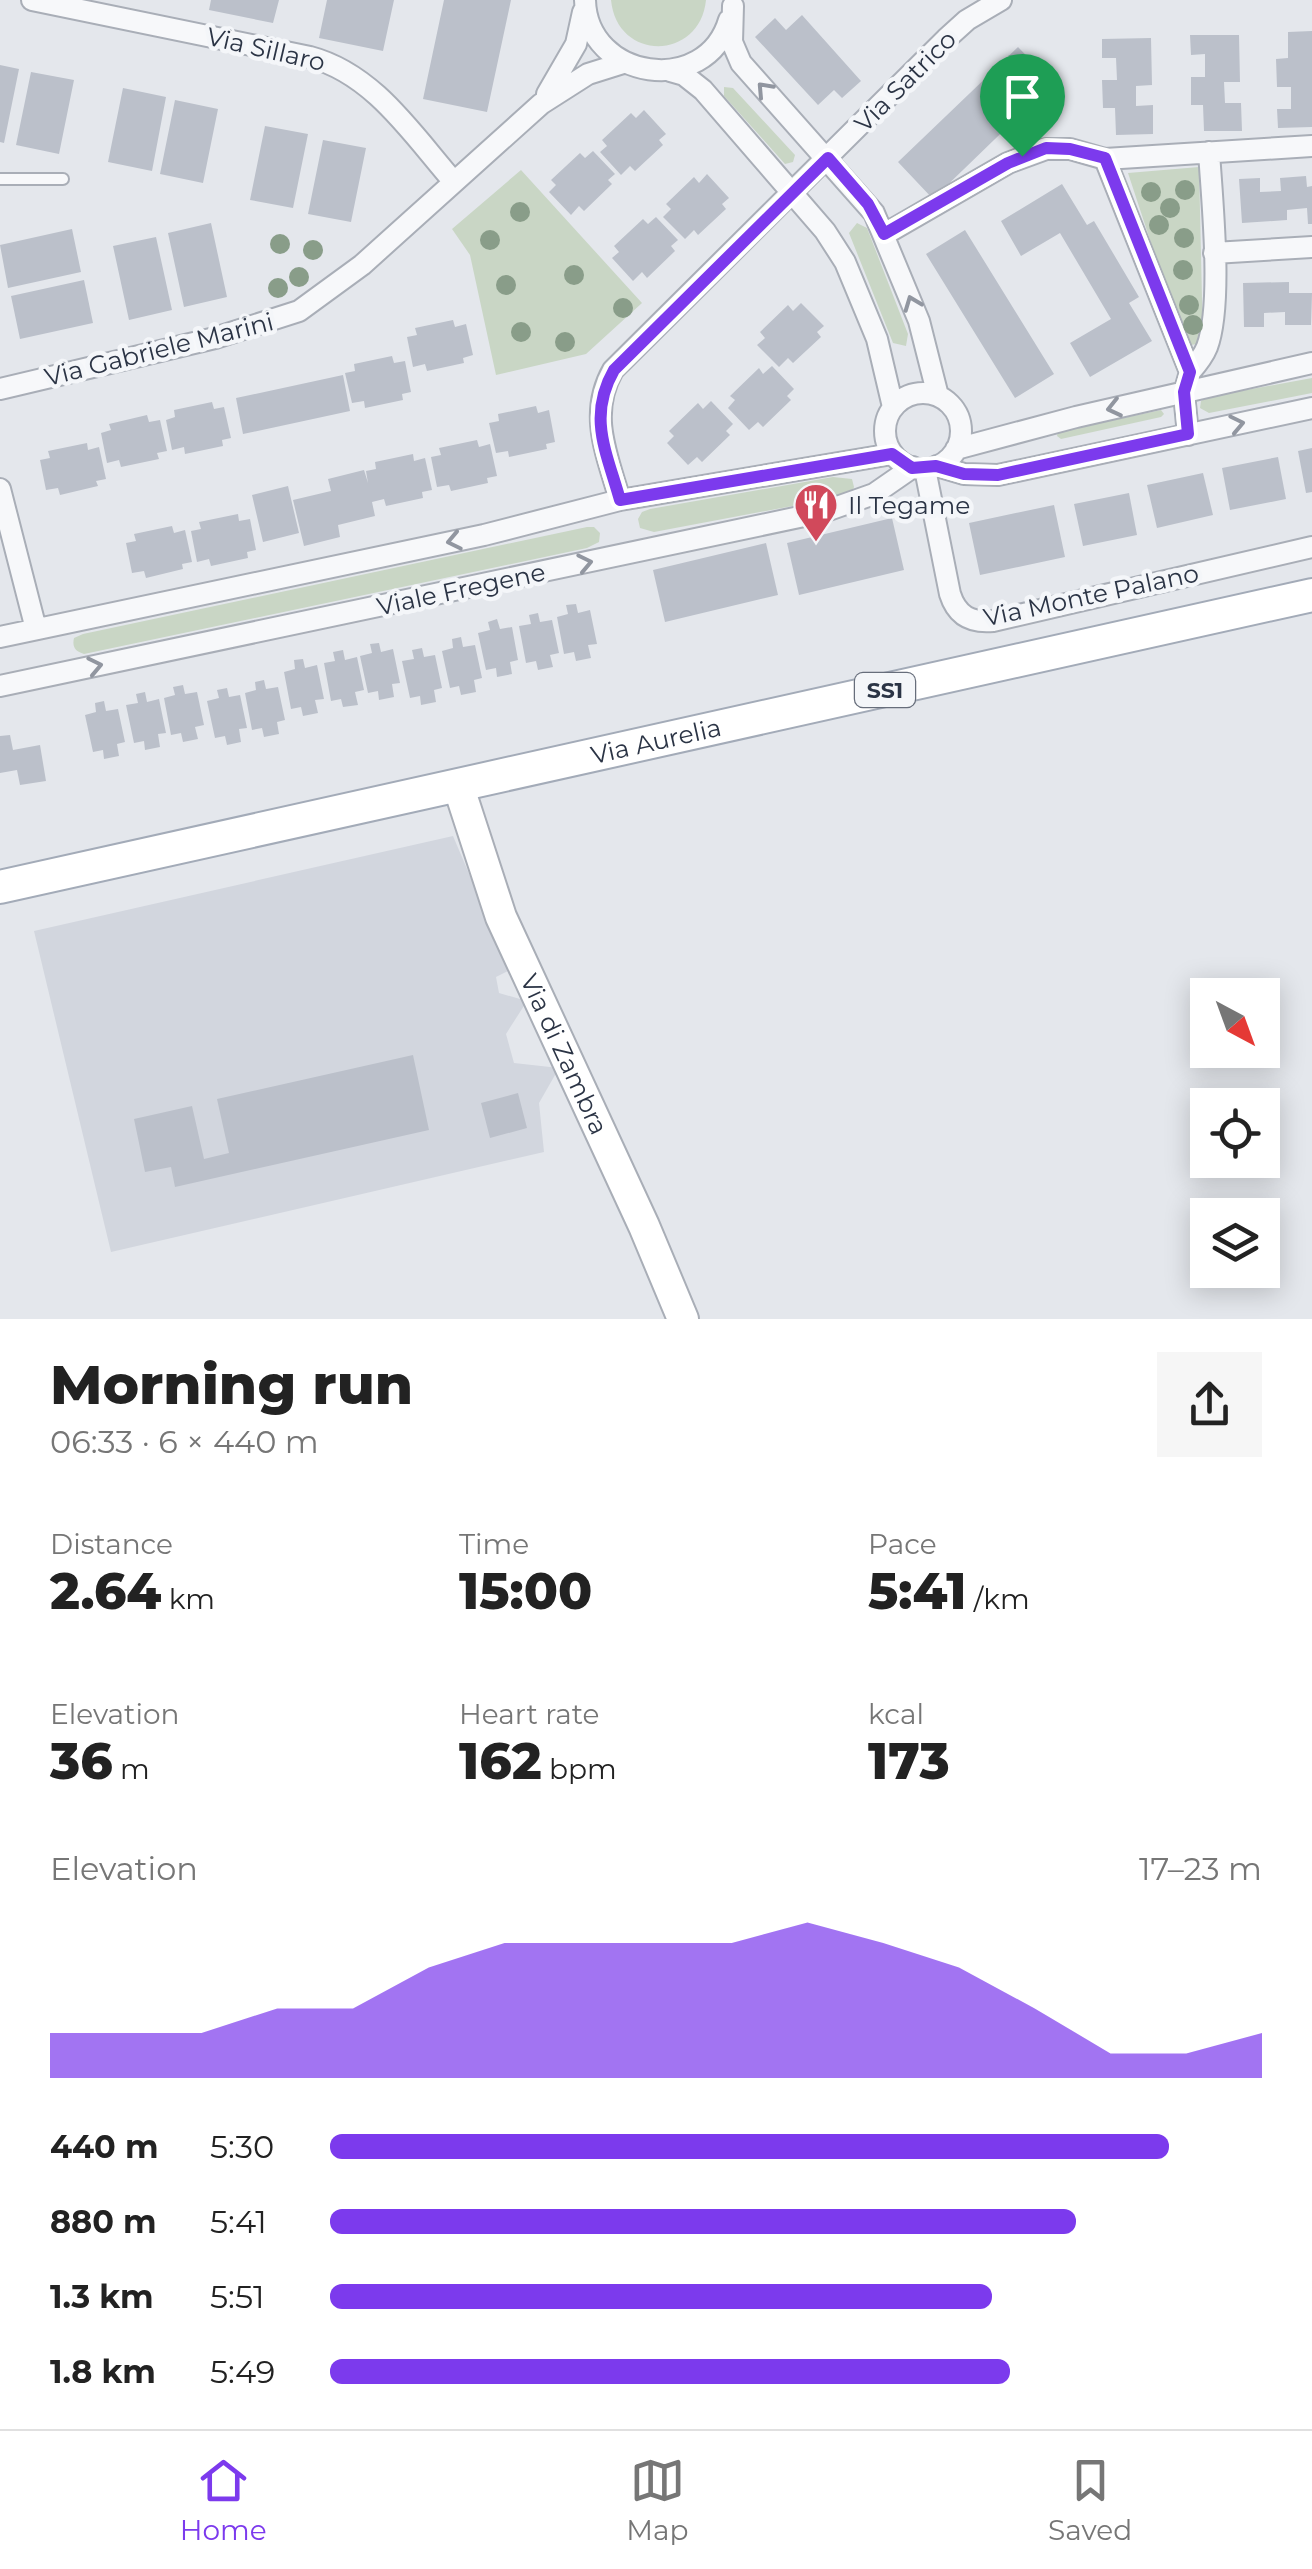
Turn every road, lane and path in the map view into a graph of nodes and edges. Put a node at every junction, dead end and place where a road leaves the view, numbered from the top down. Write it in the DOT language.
graph roads {
  1 [pos="32,0"];
  2 [pos="1001,0"];
  3 [pos="584,3"];
  4 [pos="732,3"];
  5 [pos="623,63"];
  6 [pos="670,71"];
  7 [pos="541,104"];
  8 [pos="1312,146"];
  9 [pos="1209,152"];
  10 [pos="828,158"];
  11 [pos="1105,158"];
  12 [pos="0,179"];
  13 [pos="63,179"];
  14 [pos="454,182"];
  15 [pos="792,194"];
  16 [pos="884,234"];
  17 [pos="1312,247"];
  18 [pos="1214,253"];
  19 [pos="1312,364"];
  20 [pos="1187,382"];
  21 [pos="0,389"];
  22 [pos="938,396"];
  23 [pos="893,408"];
  24 [pos="1312,408"];
  25 [pos="1188,434"];
  26 [pos="956,450"];
  27 [pos="892,454"];
  28 [pos="925,468"];
  29 [pos="0,489"];
  30 [pos="620,500"];
  31 [pos="1312,547"];
  32 [pos="1312,596"];
  33 [pos="36,629"];
  34 [pos="0,637"];
  35 [pos="0,686"];
  36 [pos="458,784"];
  37 [pos="0,887"];
  38 [pos="683,1319"];
  1 -- 14 [label="street, Via Sillaro"];
  2 -- 10 [label="street, Via Satrico"];
  3 -- 5 [label="street"];
  3 -- 7 [label="street, Via Gabriele Marini"];
  4 -- 6 [label="street"];
  10 -- 4 [label="street, one-way"];
  5 -- 6 [label="street"];
  5 -- 7 [label="street, Via Gabriele Marini"];
  6 -- 15 [label="street"];
  7 -- 14 [label="street, Via Gabriele Marini"];
  8 -- 9 [label="street"];
  9 -- 11 [label="street"];
  9 -- 18 [label="street"];
  10 -- 15 [label="street, Via Satrico"];
  10 -- 16 [label="street"];
  11 -- 16 [label="street"];
  11 -- 20 [label="street"];
  12 -- 13 [label="lane"];
  14 -- 21 [label="street, Via Gabriele Marini"];
  15 -- 23 [label="street"];
  15 -- 30 [label="street, Via Satrico"];
  22 -- 16 [label="street, one-way"];
  17 -- 18 [label="street"];
  18 -- 20 [label="street"];
  19 -- 20 [label="street"];
  20 -- 25 [label="street"];
  20 -- 26 [label="street, one-way"];
  22 -- 23 [label="street"];
  22 -- 26 [label="street"];
  23 -- 27 [label="street"];
  25 -- 24 [label="street, one-way"];
  25 -- 28 [label="street"];
  26 -- 28 [label="street"];
  27 -- 28 [label="street"];
  27 -- 30 [label="street, Viale Fregene"];
  28 -- 31 [label="street, Via Monte Palano"];
  35 -- 28 [label="street, Viale Fregene, one-way"];
  29 -- 33 [label="street"];
  30 -- 33 [label="street, Viale Fregene, one-way"];
  32 -- 36 [label="main road, Via Aurelia / SS1"];
  33 -- 34 [label="street, Viale Fregene"];
  36 -- 37 [label="main road, Via Aurelia / SS1"];
  36 -- 38 [label="street, Via di Zambra"];
}
